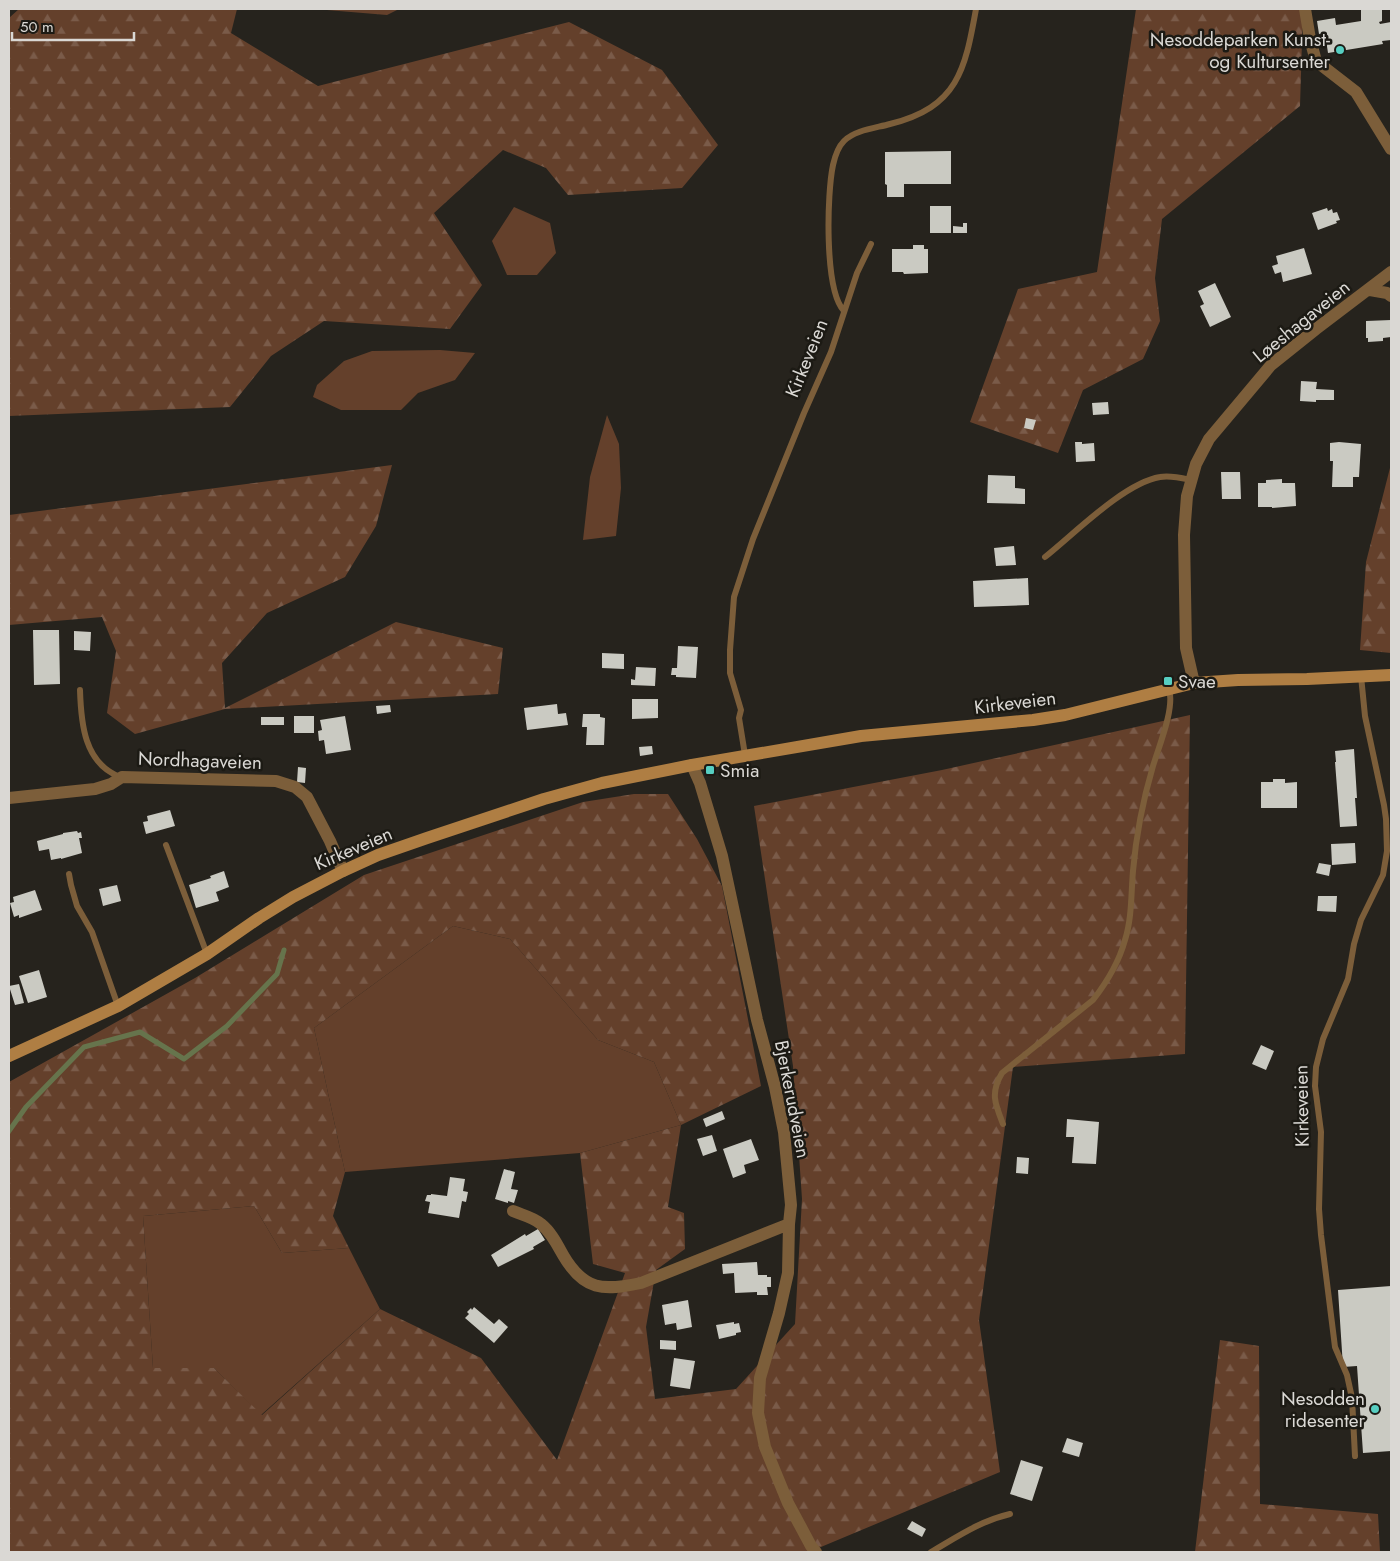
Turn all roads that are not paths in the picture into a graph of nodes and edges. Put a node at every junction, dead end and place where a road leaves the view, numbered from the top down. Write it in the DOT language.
graph roads {
  1 [pos="976,9"];
  2 [pos="1305,9"];
  3 [pos="1391,149"];
  4 [pos="871,244"];
  5 [pos="1391,272"];
  6 [pos="1370,290"];
  7 [pos="1391,296"];
  8 [pos="844,311"];
  9 [pos="1191,480"];
  10 [pos="1045,557"];
  11 [pos="1391,675"];
  12 [pos="1361,676"];
  13 [pos="1194,684"];
  14 [pos="1169,689"];
  15 [pos="80,690"];
  16 [pos="745,755"];
  17 [pos="692,764"];
  18 [pos="122,777"];
  19 [pos="9,798"];
  20 [pos="166,845"];
  21 [pos="343,871"];
  22 [pos="70,874"];
  23 [pos="207,954"];
  24 [pos="118,1006"];
  25 [pos="9,1056"];
  26 [pos="1003,1124"];
  27 [pos="513,1212"];
  28 [pos="789,1224"];
  29 [pos="1355,1456"];
  30 [pos="1010,1514"];
  31 [pos="816,1552"];
  32 [pos="931,1552"];
  1 -- 8 [label="lane, Kirkeveien"];
  2 -- 3 [label="street"];
  4 -- 8 [label="lane"];
  5 -- 6 [label="street, Løeshagaveien"];
  6 -- 7 [label="street"];
  6 -- 9 [label="street, Løeshagaveien"];
  8 -- 16 [label="lane, Kirkeveien"];
  9 -- 10 [label="lane"];
  9 -- 13 [label="street, Løeshagaveien"];
  11 -- 12 [label="main road, Kirkeveien"];
  12 -- 13 [label="main road, Kirkeveien"];
  12 -- 29 [label="lane, Kirkeveien"];
  13 -- 14 [label="main road, Kirkeveien"];
  14 -- 16 [label="main road, Kirkeveien"];
  14 -- 26 [label="lane"];
  15 -- 18 [label="lane"];
  16 -- 17 [label="main road, Kirkeveien"];
  17 -- 21 [label="main road, Kirkeveien"];
  17 -- 28 [label="street, Bjerkerudveien"];
  18 -- 19 [label="street, Nordhagaveien"];
  18 -- 21 [label="street, Nordhagaveien"];
  20 -- 23 [label="lane"];
  21 -- 23 [label="main road, Kirkeveien"];
  22 -- 24 [label="lane"];
  23 -- 24 [label="main road, Kirkeveien"];
  24 -- 25 [label="main road, Kirkeveien"];
  27 -- 28 [label="street"];
  28 -- 31 [label="street, Bjerkerudveien"];
  30 -- 32 [label="lane"];
}
